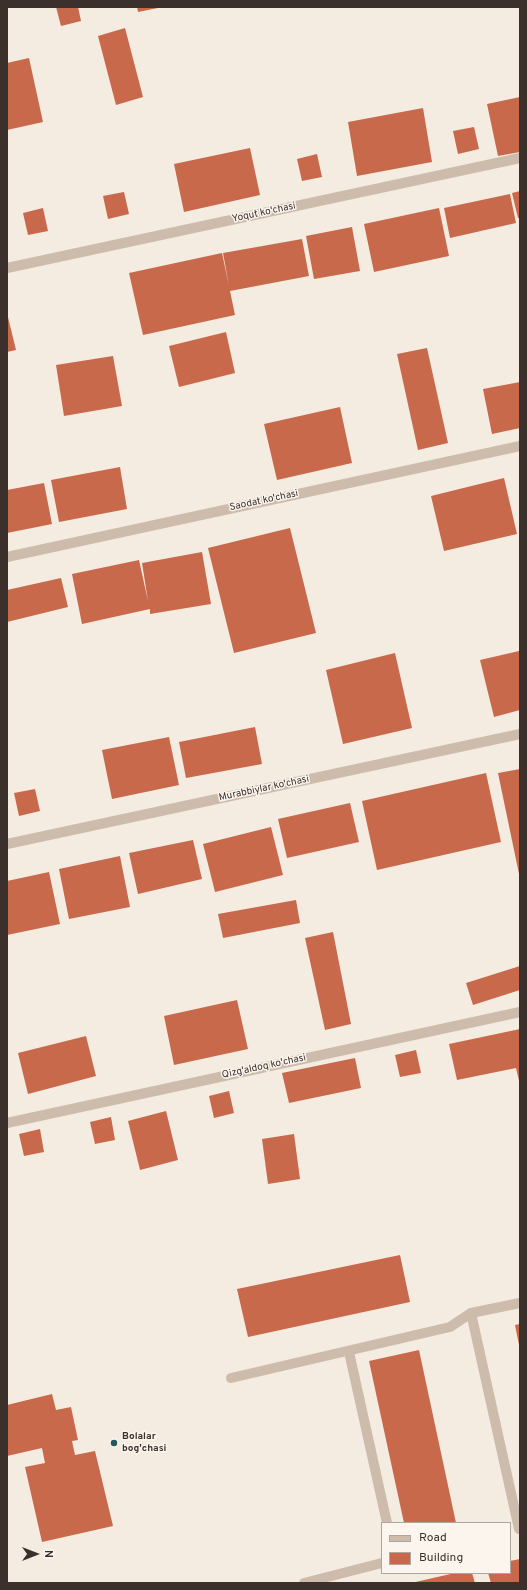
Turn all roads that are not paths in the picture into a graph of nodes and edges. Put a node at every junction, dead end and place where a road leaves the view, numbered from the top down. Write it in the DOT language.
graph roads {
  1 [pos="520,158"];
  2 [pos="7,268"];
  3 [pos="520,446"];
  4 [pos="7,557"];
  5 [pos="520,734"];
  6 [pos="7,844"];
  7 [pos="520,1012"];
  8 [pos="7,1123"];
  9 [pos="520,1303"];
  10 [pos="471,1313"];
  11 [pos="349,1352"];
  12 [pos="231,1378"];
  13 [pos="387,1522"];
  14 [pos="516,1529"];
  15 [pos="381,1563"];
  16 [pos="304,1583"];
  1 -- 2 [label="street, Yoqut ko'chasi"];
  3 -- 4 [label="street, Saodat ko'chasi"];
  5 -- 6 [label="street, Murabbiylar ko'chasi"];
  7 -- 8 [label="street, Qizg'aldoq ko'chasi"];
  9 -- 10 [label="street"];
  10 -- 11 [label="street"];
  10 -- 14 [label="street"];
  11 -- 12 [label="street"];
  11 -- 13 [label="street"];
  15 -- 16 [label="street"];
}
